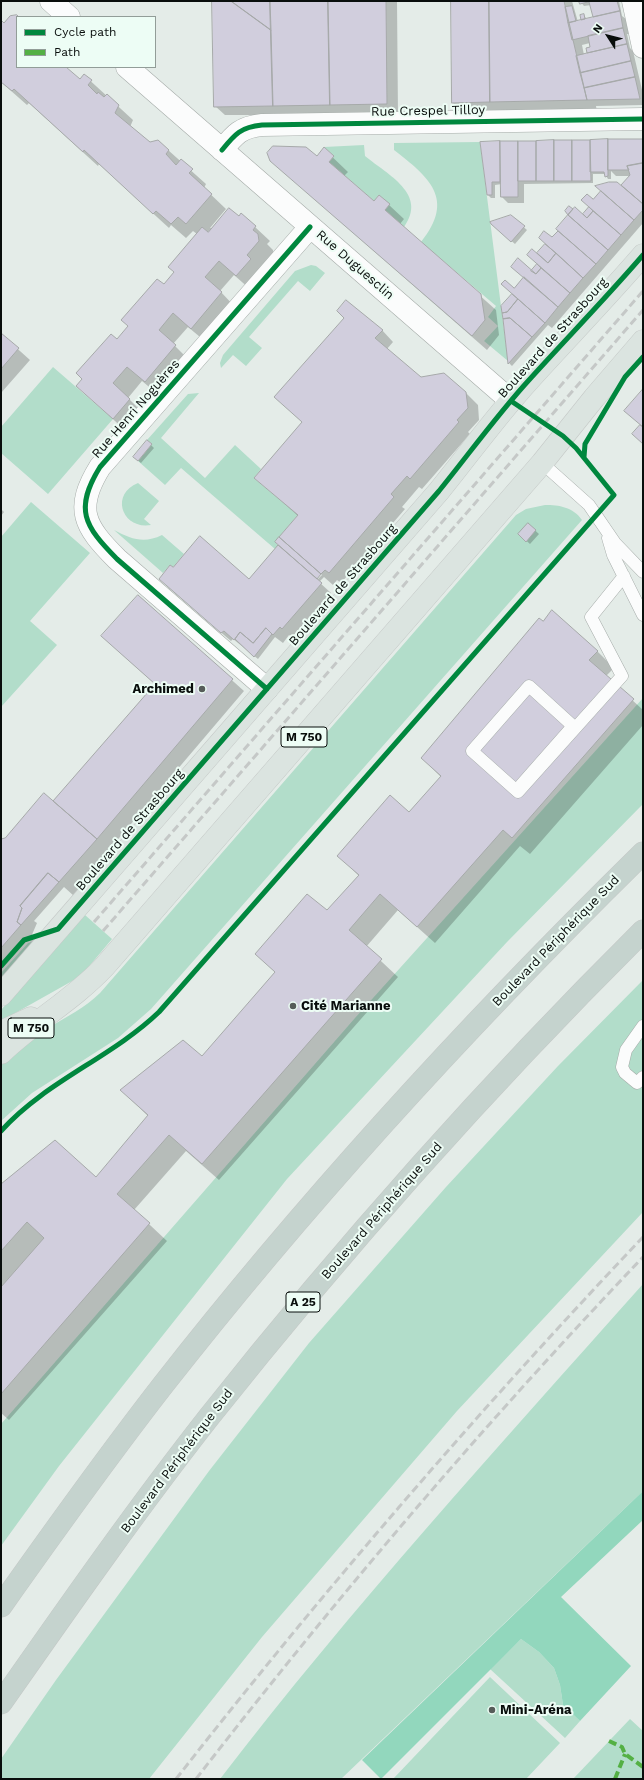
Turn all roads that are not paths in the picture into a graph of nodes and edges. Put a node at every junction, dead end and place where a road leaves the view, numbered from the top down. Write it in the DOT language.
graph roads {
  1 [pos="51,1"];
  2 [pos="633,1"];
  3 [pos="69,16"];
  4 [pos="643,47"];
  5 [pos="128,68"];
  6 [pos="643,119"];
  7 [pos="222,150"];
  8 [pos="310,226"];
  9 [pos="643,255"];
  10 [pos="643,341"];
  11 [pos="511,401"];
  12 [pos="542,463"];
  13 [pos="606,529"];
  14 [pos="643,572"];
  15 [pos="624,576"];
  16 [pos="643,615"];
  17 [pos="267,689"];
  18 [pos="520,785"];
  19 [pos="643,852"];
  20 [pos="643,931"];
  21 [pos="1,995"];
  22 [pos="61,1004"];
  23 [pos="643,1026"];
  24 [pos="1,1032"];
  25 [pos="1,1053"];
  26 [pos="643,1077"];
  27 [pos="1,1606"];
  28 [pos="1,1703"];
  1 -- 3 [label="street"];
  2 -- 4 [label="street"];
  5 -- 7 [label="street, Rue Duguesclin"];
  6 -- 7 [label="street, Rue Crespel Tilloy"];
  7 -- 8 [label="street, Rue Duguesclin"];
  8 -- 11 [label="street, Rue Duguesclin"];
  8 -- 17 [label="street, Rue Henri Noguères"];
  9 -- 11 [label="main road, Boulevard de Strasbourg"];
  10 -- 12 [label="main road, M 750"];
  11 -- 17 [label="main road, Boulevard de Strasbourg"];
  12 -- 13 [label="lane"];
  12 -- 22 [label="main road, M 750"];
  13 -- 14 [label="lane"];
  13 -- 15 [label="lane"];
  15 -- 16 [label="lane"];
  15 -- 18 [label="lane"];
  17 -- 21 [label="main road, Boulevard de Strasbourg"];
  19 -- 27 [label="highway, Boulevard Périphérique Sud"];
  20 -- 28 [label="highway, Boulevard Périphérique Sud / A 25"];
  22 -- 24 [label="main road"];
  22 -- 25 [label="main road, M 750"];
  23 -- 26 [label="lane"];
}
